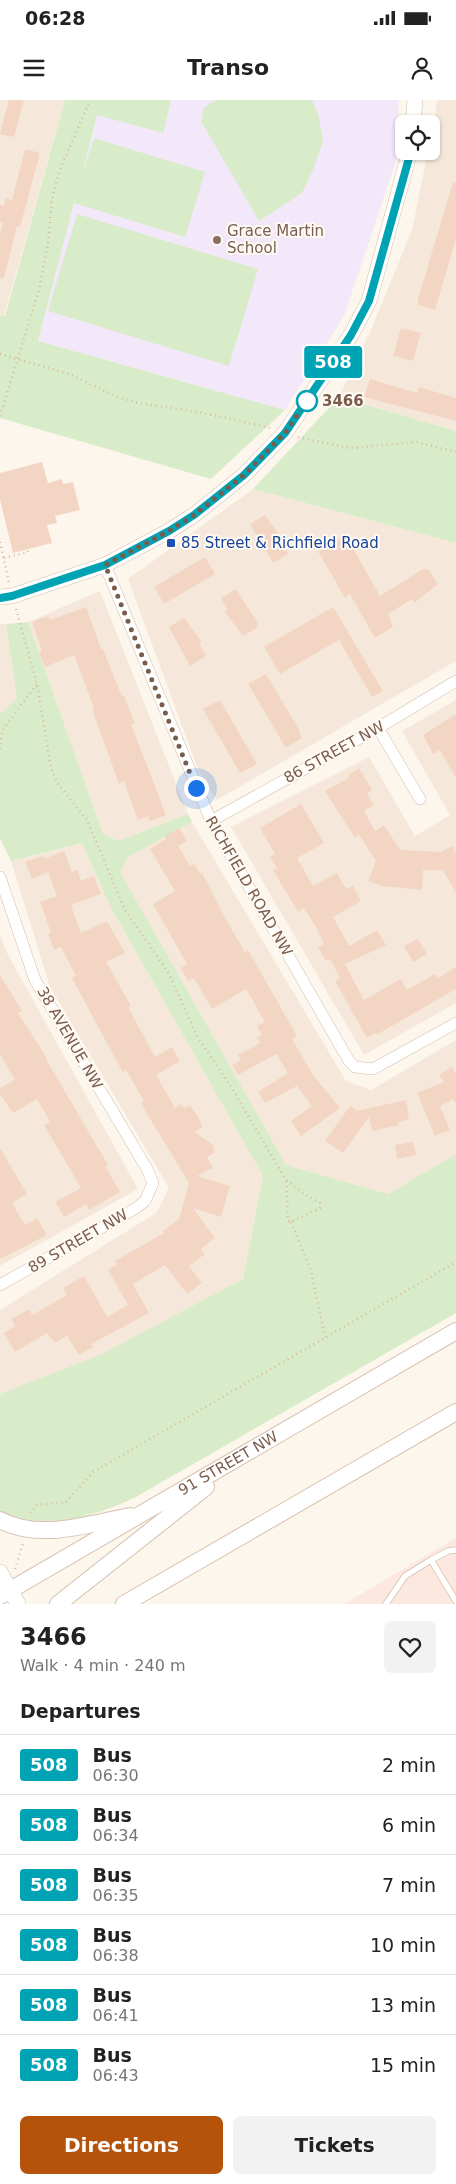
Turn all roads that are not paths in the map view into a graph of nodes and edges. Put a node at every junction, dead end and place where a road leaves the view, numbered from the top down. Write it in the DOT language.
graph roads {
  1 [pos="415,100"];
  2 [pos="414,115"];
  3 [pos="408,160"];
  4 [pos="105,565"];
  5 [pos="6,597"];
  6 [pos="456,681"];
  7 [pos="378,728"];
  8 [pos="420,799"];
  9 [pos="211,821"];
  10 [pos="0,877"];
  11 [pos="456,1023"];
  12 [pos="150,1192"];
  13 [pos="0,1285"];
  14 [pos="456,1331"];
  15 [pos="456,1412"];
  16 [pos="287,1429"];
  17 [pos="142,1514"];
  18 [pos="0,1520"];
  19 [pos="456,1550"];
  20 [pos="432,1560"];
  21 [pos="8,1571"];
  22 [pos="135,1599"];
  23 [pos="6,1600"];
  24 [pos="456,1601"];
  25 [pos="58,1604"];
  26 [pos="124,1604"];
  27 [pos="386,1604"];
  1 -- 2 [label="street"];
  3 -- 4 [label="street"];
  4 -- 5 [label="street"];
  4 -- 9 [label="street, RICHFIELD ROAD NW"];
  6 -- 7 [label="street, 86 STREET NW"];
  7 -- 8 [label="street"];
  7 -- 9 [label="street, 86 STREET NW"];
  9 -- 11 [label="street, RICHFIELD ROAD NW"];
  10 -- 12 [label="street, 38 AVENUE NW"];
  12 -- 13 [label="street, 89 STREET NW"];
  14 -- 16 [label="main road, 91 STREET NW"];
  15 -- 22 [label="main road"];
  16 -- 17 [label="main road, 91 STREET NW"];
  16 -- 25 [label="main road"];
  17 -- 18 [label="main road"];
  17 -- 23 [label="main road, 91 STREET NW"];
  19 -- 20 [label="lane"];
  20 -- 24 [label="lane"];
  20 -- 27 [label="lane"];
  21 -- 23 [label="street"];
  22 -- 26 [label="main road"];
}
